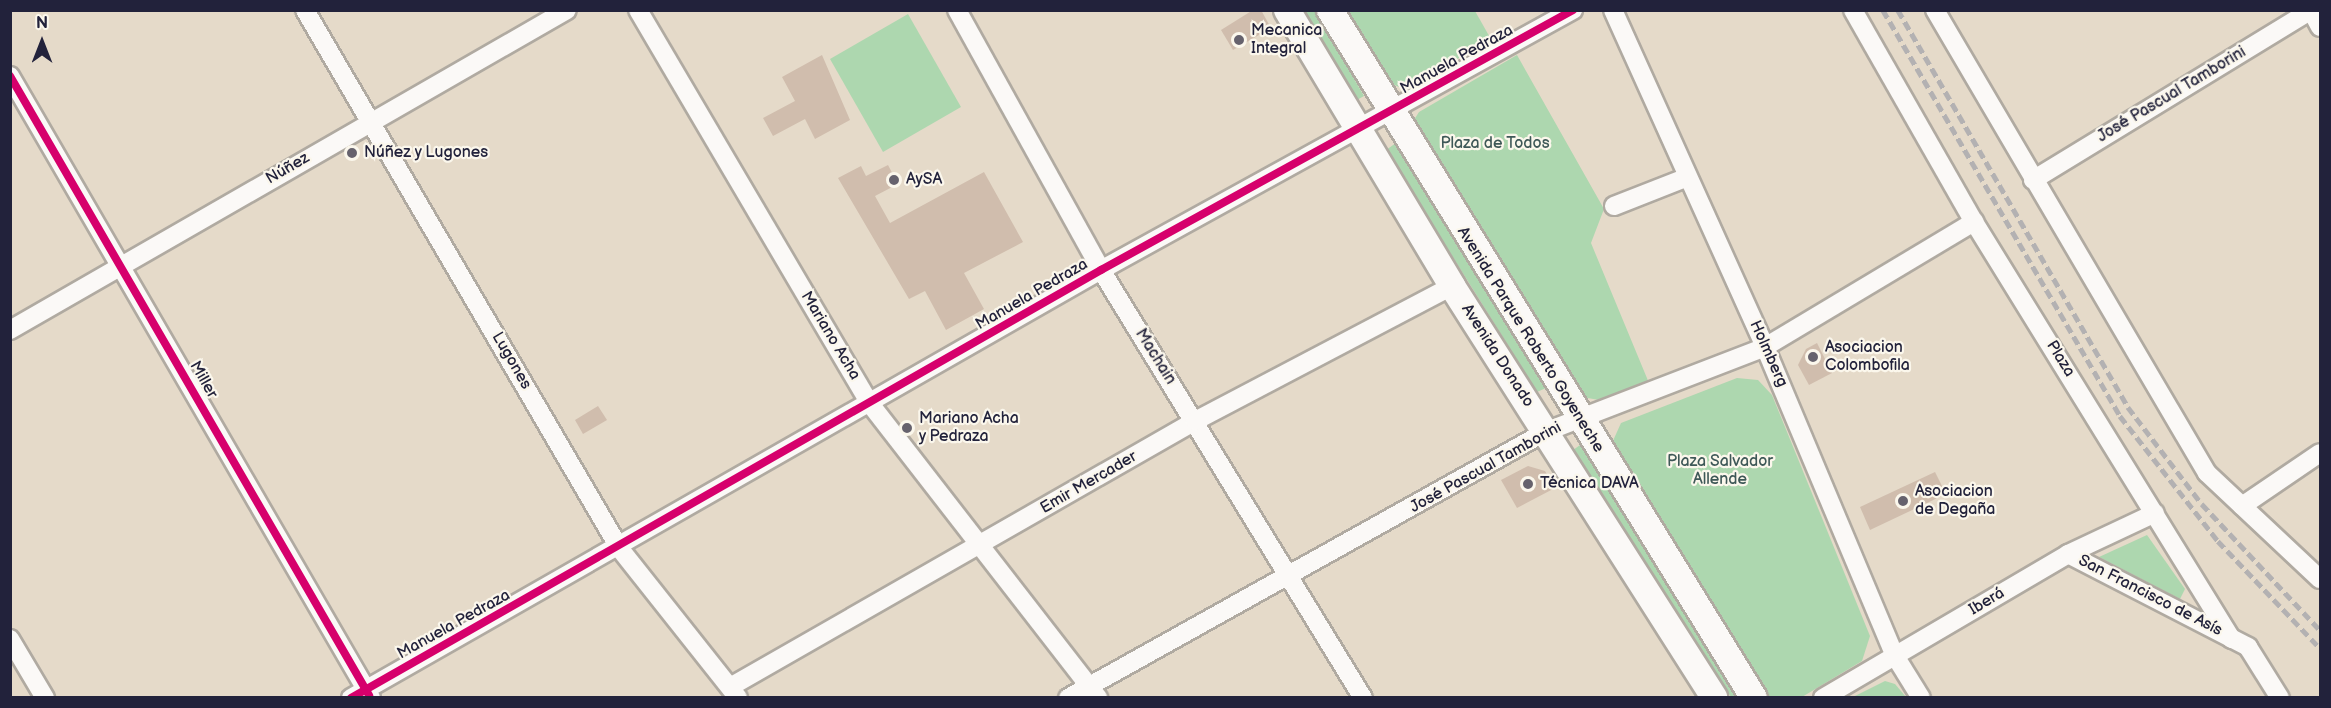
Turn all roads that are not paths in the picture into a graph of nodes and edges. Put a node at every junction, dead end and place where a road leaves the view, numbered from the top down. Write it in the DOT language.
graph roads {
  1 [pos="305,10"];
  2 [pos="567,10"];
  3 [pos="638,10"];
  4 [pos="957,10"];
  5 [pos="1287,10"];
  6 [pos="1330,10"];
  7 [pos="1573,10"];
  8 [pos="1613,10"];
  9 [pos="1853,10"];
  10 [pos="2311,10"];
  11 [pos="1944,14"];
  12 [pos="2320,27"];
  13 [pos="10,76"];
  14 [pos="1389,113"];
  15 [pos="372,122"];
  16 [pos="1356,130"];
  17 [pos="1688,177"];
  18 [pos="2033,180"];
  19 [pos="1614,206"];
  20 [pos="1974,222"];
  21 [pos="121,265"];
  22 [pos="1101,270"];
  23 [pos="1452,286"];
  24 [pos="10,330"];
  25 [pos="1765,347"];
  26 [pos="871,405"];
  27 [pos="1579,418"];
  28 [pos="1195,421"];
  29 [pos="1545,432"];
  30 [pos="2320,453"];
  31 [pos="2242,506"];
  32 [pos="2155,513"];
  33 [pos="978,548"];
  34 [pos="620,549"];
  35 [pos="2068,554"];
  36 [pos="1288,579"];
  37 [pos="2320,579"];
  38 [pos="2232,639"];
  39 [pos="13,648"];
  40 [pos="1895,656"];
  41 [pos="734,692"];
  42 [pos="1093,692"];
  43 [pos="362,695"];
  44 [pos="45,698"];
  45 [pos="1068,698"];
  46 [pos="1363,698"];
  47 [pos="1714,698"];
  48 [pos="1754,698"];
  49 [pos="1822,698"];
  50 [pos="1921,698"];
  51 [pos="2280,698"];
  1 -- 15 [label="street, Lugones"];
  2 -- 15 [label="street, Núñez"];
  3 -- 26 [label="street, Mariano Acha"];
  4 -- 22 [label="street, Machain"];
  5 -- 16 [label="main road, Avenida Donado"];
  6 -- 14 [label="main road, Avenida Parque Roberto Goyeneche"];
  7 -- 14 [label="street, Manuela Pedraza"];
  8 -- 17 [label="street, Holmberg"];
  9 -- 20 [label="street, Plaza"];
  10 -- 12 [label="street"];
  10 -- 18 [label="street, José Pascual Tamborini"];
  11 -- 18 [label="street"];
  13 -- 21 [label="street, Miller"];
  14 -- 16 [label="street, Manuela Pedraza"];
  14 -- 27 [label="main road, Avenida Parque Roberto Goyeneche"];
  15 -- 21 [label="street, Núñez"];
  15 -- 34 [label="street, Lugones"];
  16 -- 22 [label="street, Manuela Pedraza"];
  16 -- 23 [label="main road, Avenida Donado"];
  17 -- 19 [label="street"];
  17 -- 25 [label="street, Holmberg"];
  18 -- 31 [label="street"];
  20 -- 25 [label="street, José Pascual Tamborini"];
  20 -- 32 [label="street, Plaza"];
  21 -- 24 [label="street, Núñez"];
  21 -- 43 [label="street, Miller"];
  22 -- 26 [label="street, Manuela Pedraza"];
  22 -- 28 [label="street, Machain"];
  23 -- 28 [label="street, Emir Mercader"];
  23 -- 29 [label="main road, Avenida Donado"];
  25 -- 27 [label="street, José Pascual Tamborini"];
  25 -- 40 [label="street, Holmberg"];
  26 -- 33 [label="street, Mariano Acha"];
  26 -- 34 [label="street, Manuela Pedraza"];
  27 -- 29 [label="street, José Pascual Tamborini"];
  27 -- 48 [label="main road, Avenida Parque Roberto Goyeneche"];
  28 -- 33 [label="street, Emir Mercader"];
  28 -- 36 [label="street, Machain"];
  29 -- 36 [label="street, José Pascual Tamborini"];
  29 -- 47 [label="main road, Avenida Donado"];
  30 -- 31 [label="street"];
  31 -- 37 [label="street"];
  32 -- 35 [label="street, Iberá"];
  32 -- 38 [label="street, Plaza"];
  33 -- 41 [label="street, Emir Mercader"];
  33 -- 42 [label="street, Mariano Acha"];
  34 -- 41 [label="street, Lugones"];
  34 -- 43 [label="street, Manuela Pedraza"];
  35 -- 38 [label="street, San Francisco de Asís"];
  35 -- 40 [label="street, Iberá"];
  36 -- 42 [label="street, José Pascual Tamborini"];
  36 -- 46 [label="street, Machain"];
  38 -- 51 [label="street, Plaza"];
  39 -- 44 [label="street"];
  40 -- 49 [label="street, Iberá"];
  40 -- 50 [label="street, Holmberg"];
  42 -- 45 [label="street, José Pascual Tamborini"];
}
